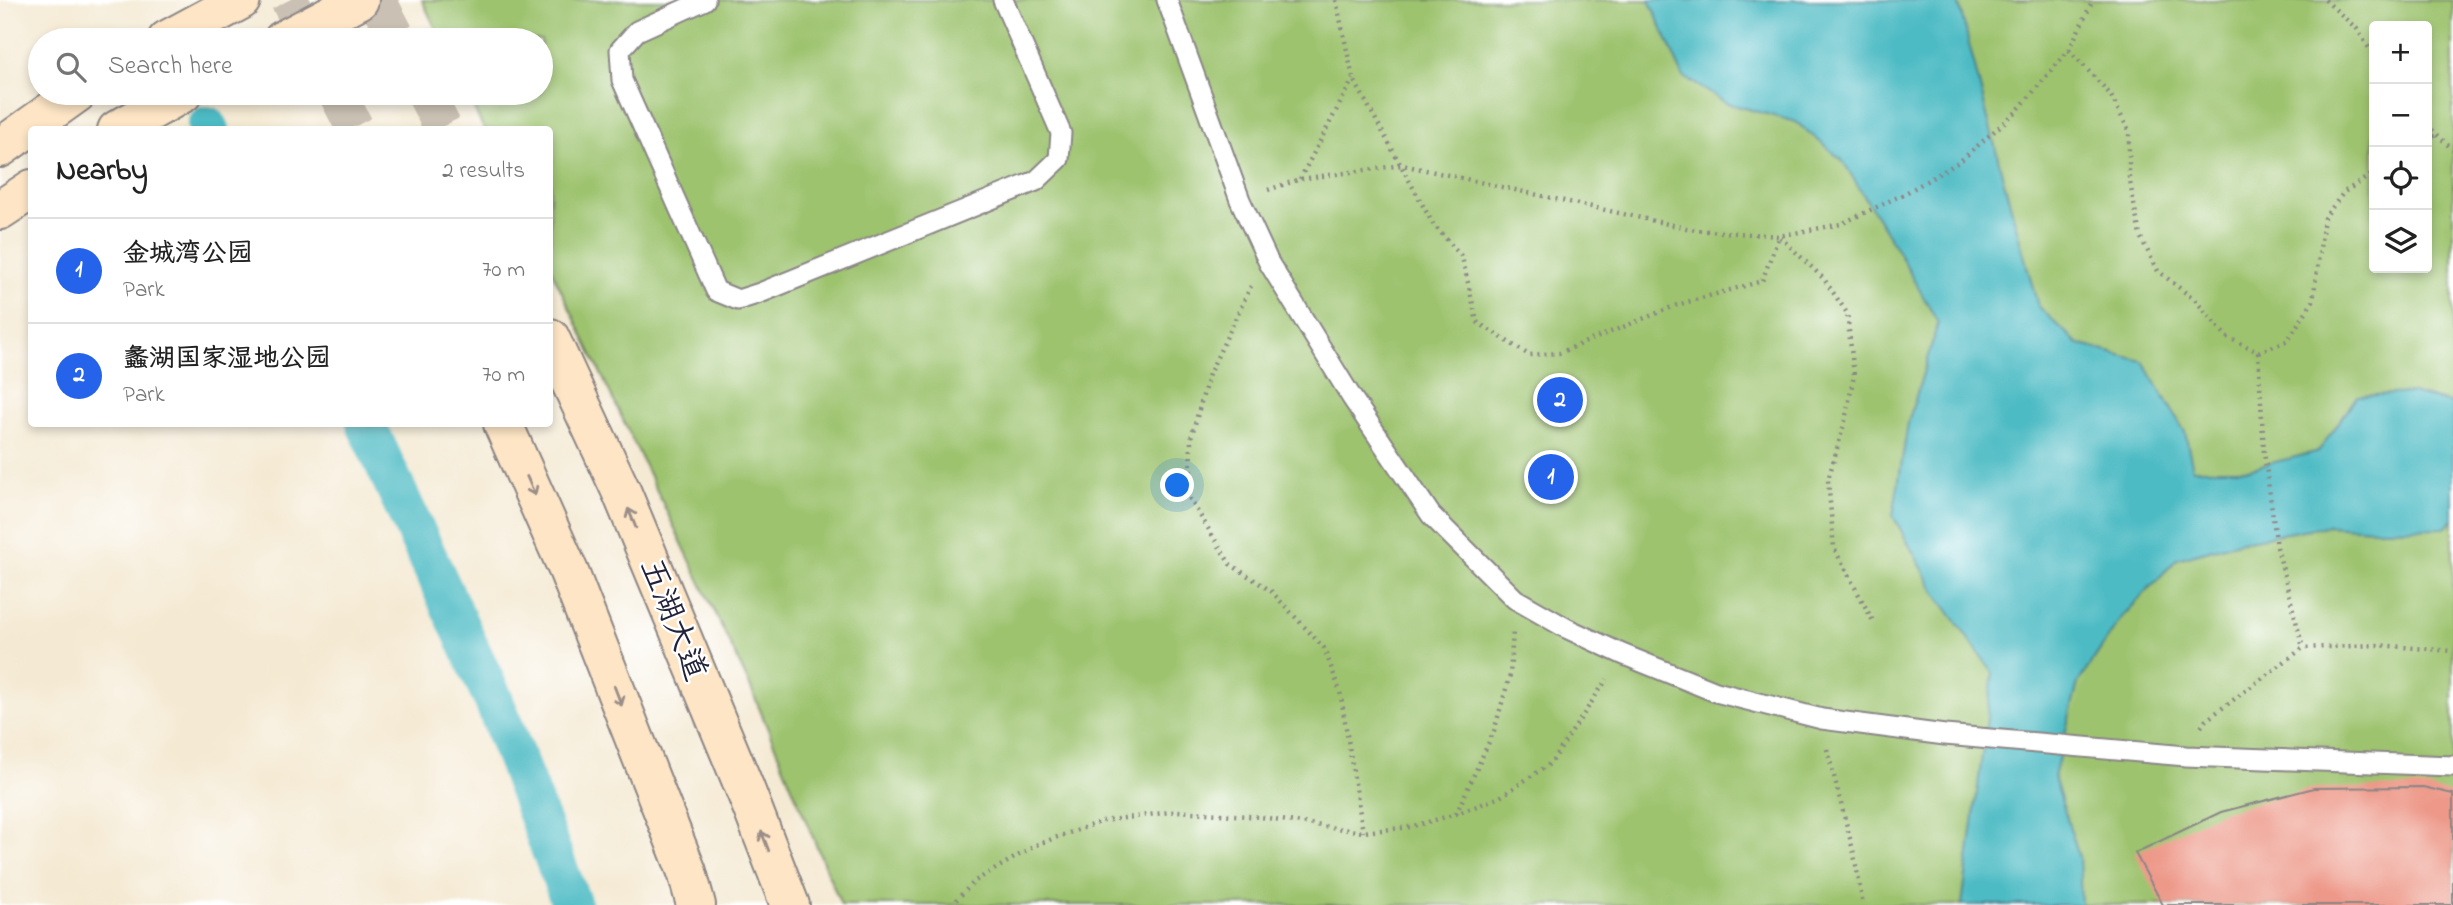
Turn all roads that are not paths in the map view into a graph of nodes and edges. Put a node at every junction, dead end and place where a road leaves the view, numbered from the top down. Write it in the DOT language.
graph roads {
  1 [pos="241,0"];
  2 [pos="359,0"];
  3 [pos="705,0"];
  4 [pos="1003,0"];
  5 [pos="1167,0"];
  6 [pos="189,28"];
  7 [pos="306,28"];
  8 [pos="60,105"];
  9 [pos="162,105"];
  10 [pos="31,126"];
  11 [pos="124,126"];
  12 [pos="28,128"];
  13 [pos="0,148"];
  14 [pos="28,192"];
  15 [pos="0,211"];
  16 [pos="553,344"];
  17 [pos="504,427"];
  18 [pos="2453,766"];
  19 [pos="696,905"];
  20 [pos="790,905"];
  1 -- 6 [label="main road"];
  2 -- 7 [label="main road"];
  3 -- 4 [label="lane"];
  5 -- 18 [label="lane"];
  8 -- 10 [label="main road"];
  9 -- 11 [label="main road"];
  12 -- 13 [label="main road"];
  14 -- 15 [label="main road"];
  20 -- 16 [label="main road, 五湖大道, one-way"];
  17 -- 19 [label="main road, one-way"];
}
